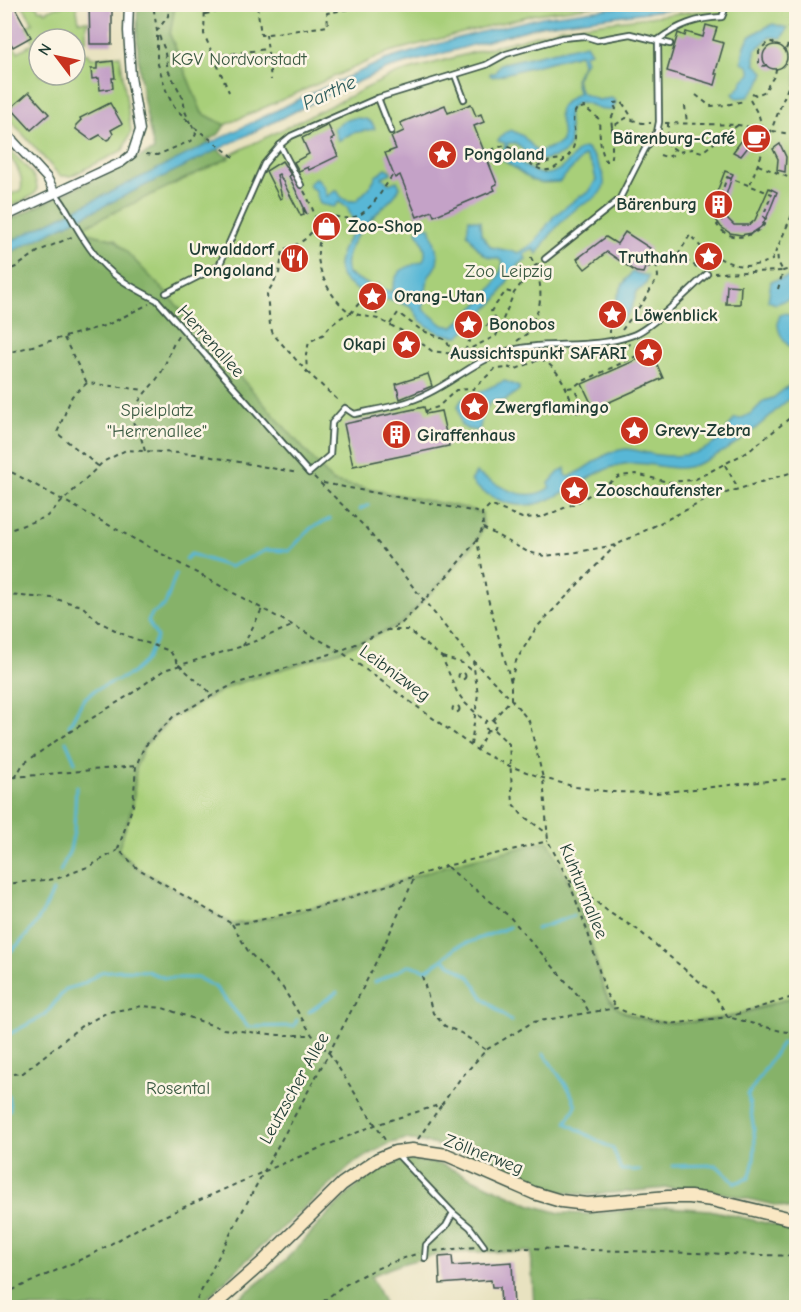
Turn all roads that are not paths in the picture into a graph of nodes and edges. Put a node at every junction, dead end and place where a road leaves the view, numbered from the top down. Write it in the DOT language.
graph roads {
  1 [pos="129,4"];
  2 [pos="727,6"];
  3 [pos="658,40"];
  4 [pos="670,44"];
  5 [pos="454,75"];
  6 [pos="378,98"];
  7 [pos="464,99"];
  8 [pos="4,131"];
  9 [pos="391,131"];
  10 [pos="280,145"];
  11 [pos="301,185"];
  12 [pos="56,193"];
  13 [pos="4,217"];
  14 [pos="545,260"];
  15 [pos="707,273"];
  16 [pos="166,293"];
  17 [pos="340,402"];
  18 [pos="345,408"];
  19 [pos="395,1152"];
  20 [pos="453,1213"];
  21 [pos="796,1220"];
  22 [pos="484,1246"];
  23 [pos="425,1258"];
  24 [pos="212,1308"];
  1 -- 12 [label="street"];
  2 -- 3 [label="lane"];
  3 -- 4 [label="lane"];
  3 -- 5 [label="lane"];
  3 -- 14 [label="lane"];
  5 -- 6 [label="lane"];
  5 -- 7 [label="lane"];
  6 -- 9 [label="lane"];
  6 -- 10 [label="lane"];
  8 -- 12 [label="street"];
  10 -- 11 [label="lane"];
  10 -- 16 [label="lane"];
  12 -- 13 [label="street"];
  12 -- 18 [label="lane, Herrenallee"];
  15 -- 18 [label="lane"];
  17 -- 18 [label="lane"];
  19 -- 20 [label="lane"];
  19 -- 21 [label="main road, Zöllnerweg"];
  19 -- 24 [label="main road, Zöllnerweg"];
  20 -- 22 [label="lane"];
  20 -- 23 [label="lane"];
}
